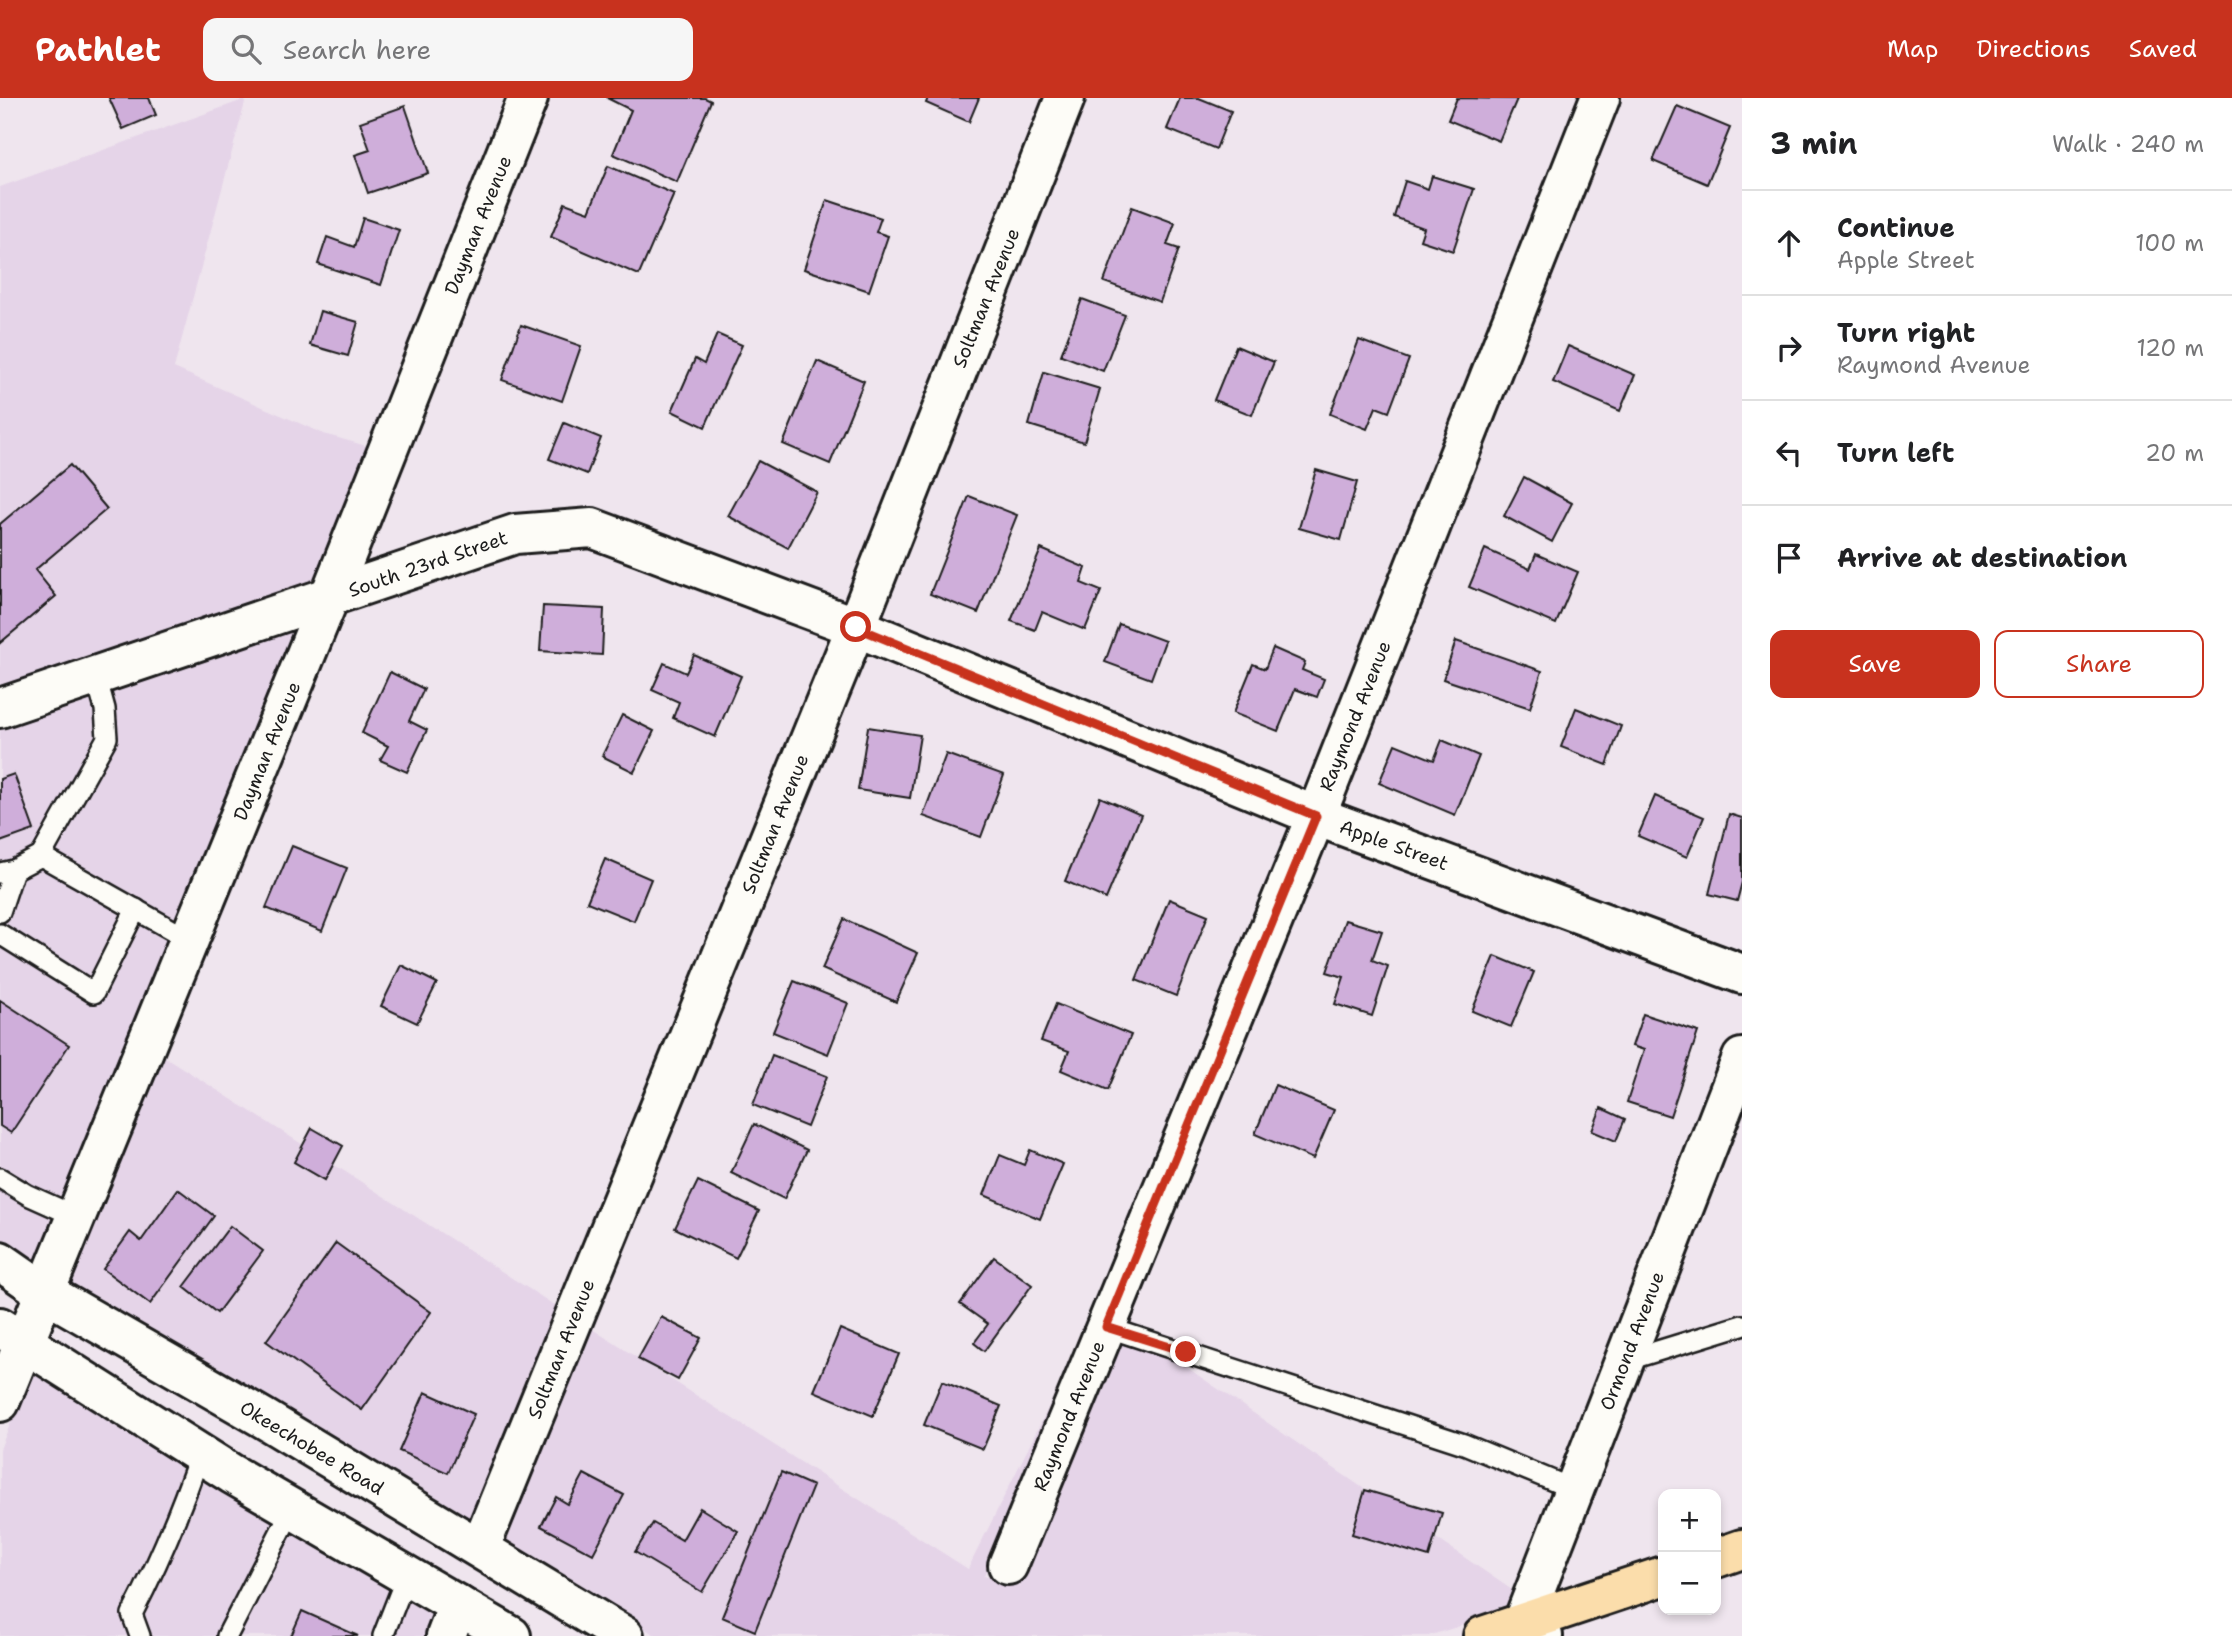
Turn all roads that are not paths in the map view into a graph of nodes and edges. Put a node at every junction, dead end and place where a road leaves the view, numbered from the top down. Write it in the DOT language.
graph roads {
  1 [pos="528,98"];
  2 [pos="1065,98"];
  3 [pos="1600,98"];
  4 [pos="329,598"];
  5 [pos="856,627"];
  6 [pos="96,676"];
  7 [pos="0,708"];
  8 [pos="1316,816"];
  9 [pos="41,856"];
  10 [pos="7,872"];
  11 [pos="136,909"];
  12 [pos="0,912"];
  13 [pos="0,934"];
  14 [pos="190,940"];
  15 [pos="1742,974"];
  16 [pos="1742,1058"];
  17 [pos="0,1178"];
  18 [pos="77,1217"];
  19 [pos="0,1261"];
  20 [pos="46,1293"];
  21 [pos="1742,1325"];
  22 [pos="1106,1327"];
  23 [pos="12,1335"];
  24 [pos="1625,1361"];
  25 [pos="0,1402"];
  26 [pos="200,1454"];
  27 [pos="1574,1489"];
  28 [pos="292,1509"];
  29 [pos="480,1548"];
  30 [pos="1742,1549"];
  31 [pos="1721,1556"];
  32 [pos="1008,1565"];
  33 [pos="407,1575"];
  34 [pos="1658,1578"];
  35 [pos="452,1621"];
  36 [pos="1533,1630"];
  37 [pos="139,1636"];
  38 [pos="227,1636"];
  39 [pos="383,1636"];
  40 [pos="511,1636"];
  41 [pos="624,1636"];
  42 [pos="1483,1636"];
  1 -- 4 [label="street, Dayman Avenue"];
  2 -- 5 [label="street, Soltman Avenue"];
  3 -- 8 [label="street, Raymond Avenue"];
  4 -- 5 [label="street, South 23rd Street"];
  4 -- 6 [label="street, South 23rd Street"];
  4 -- 14 [label="street, Dayman Avenue"];
  5 -- 8 [label="street, Apple Street"];
  5 -- 29 [label="street, Soltman Avenue"];
  6 -- 7 [label="street, South 23rd Street"];
  6 -- 9 [label="lane"];
  8 -- 15 [label="street, Apple Street"];
  8 -- 22 [label="street, Raymond Avenue"];
  9 -- 10 [label="lane"];
  9 -- 11 [label="lane"];
  10 -- 12 [label="lane"];
  11 -- 13 [label="lane"];
  11 -- 14 [label="lane"];
  14 -- 18 [label="street, Dayman Avenue"];
  16 -- 24 [label="street, Ormond Avenue"];
  17 -- 18 [label="lane"];
  18 -- 20 [label="street, Dayman Avenue"];
  19 -- 20 [label="street, Okeechobee Road"];
  20 -- 23 [label="street, Dayman Avenue"];
  20 -- 29 [label="street, Okeechobee Road"];
  21 -- 24 [label="lane"];
  22 -- 27 [label="lane"];
  22 -- 32 [label="street, Raymond Avenue"];
  23 -- 25 [label="street, Dayman Avenue"];
  23 -- 26 [label="street"];
  24 -- 27 [label="street, Ormond Avenue"];
  26 -- 28 [label="street"];
  26 -- 37 [label="lane"];
  27 -- 36 [label="street, Ormond Avenue"];
  28 -- 33 [label="street"];
  28 -- 38 [label="lane"];
  29 -- 41 [label="street, Okeechobee Road"];
  30 -- 31 [label="main road"];
  33 -- 35 [label="street"];
  33 -- 39 [label="lane"];
  34 -- 36 [label="main road"];
  35 -- 40 [label="street"];
  36 -- 42 [label="main road"];
}
